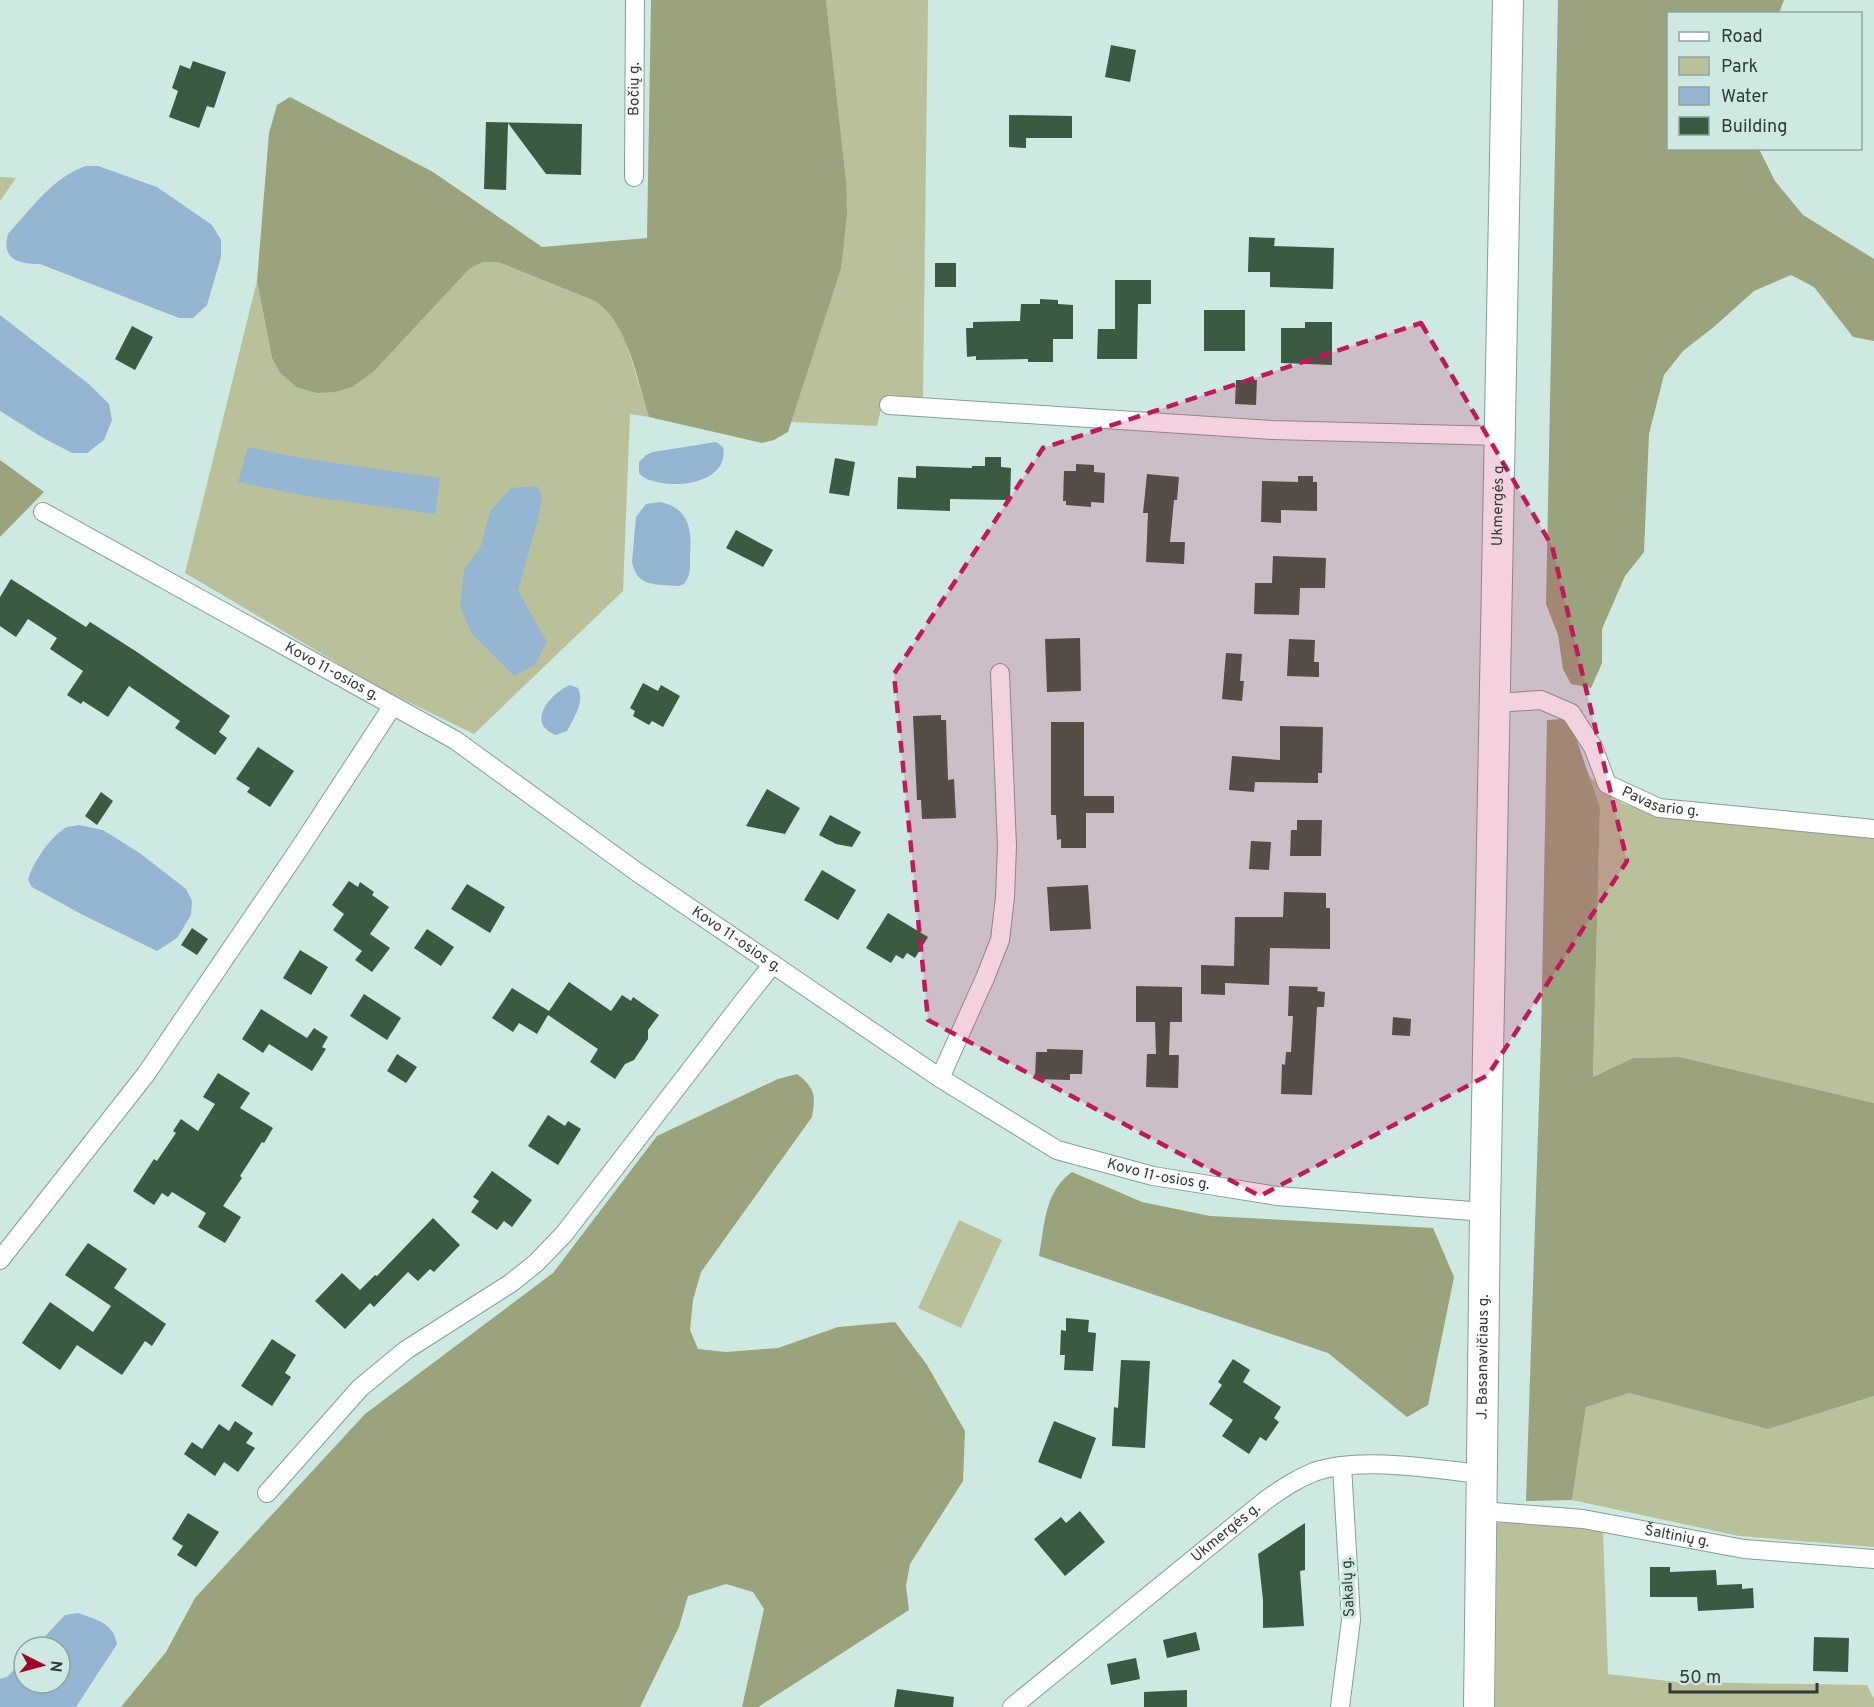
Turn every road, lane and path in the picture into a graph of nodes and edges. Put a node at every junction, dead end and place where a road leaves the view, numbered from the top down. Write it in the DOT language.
graph roads {
  1 [pos="636,0"];
  2 [pos="1508,0"];
  3 [pos="634,177"];
  4 [pos="889,405"];
  5 [pos="1500,436"];
  6 [pos="43,512"];
  7 [pos="1000,673"];
  8 [pos="1495,703"];
  9 [pos="392,707"];
  10 [pos="1874,829"];
  11 [pos="773,964"];
  12 [pos="1490,1008"];
  13 [pos="940,1078"];
  14 [pos="1485,1212"];
  15 [pos="0,1260"];
  16 [pos="1342,1466"];
  17 [pos="1481,1474"];
  18 [pos="267,1493"];
  19 [pos="1481,1511"];
  20 [pos="1874,1559"];
  21 [pos="1012,1707"];
  22 [pos="1340,1707"];
  23 [pos="1479,1707"];
  1 -- 3 [label="street, Bočių g."];
  2 -- 5 [label="highway, Ukmergės g."];
  4 -- 5 [label="street"];
  5 -- 8 [label="highway, Ukmergės g."];
  6 -- 9 [label="street, Kovo 11-osios g."];
  7 -- 13 [label="street"];
  8 -- 10 [label="street, Pavasario g."];
  8 -- 12 [label="highway, Ukmergės g."];
  9 -- 11 [label="street, Kovo 11-osios g."];
  9 -- 15 [label="street"];
  11 -- 13 [label="street, Kovo 11-osios g."];
  11 -- 18 [label="street"];
  12 -- 14 [label="highway, J. Basanavičiaus g."];
  13 -- 14 [label="street, Kovo 11-osios g."];
  14 -- 17 [label="highway, J. Basanavičiaus g."];
  16 -- 17 [label="street, Ukmergės g."];
  16 -- 21 [label="street, Ukmergės g."];
  16 -- 22 [label="street, Sakalų g."];
  17 -- 19 [label="highway, J. Basanavičiaus g."];
  19 -- 20 [label="street, Šaltinių g."];
  19 -- 23 [label="highway, J. Basanavičiaus g."];
}
